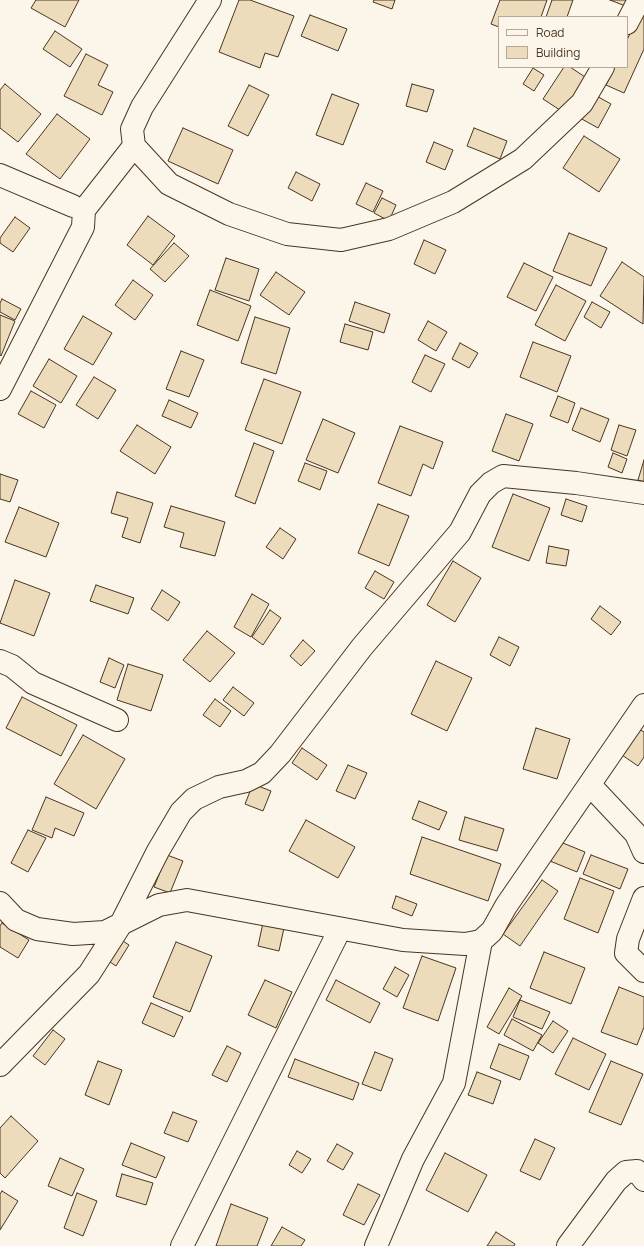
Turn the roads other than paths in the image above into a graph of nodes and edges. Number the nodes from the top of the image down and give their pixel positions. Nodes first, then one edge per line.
1 (210, 0) edge
2 (639, 0) edge
3 (628, 21) edge
4 (602, 68) edge
5 (134, 146) junction
6 (0, 175) edge
7 (73, 206) dead end
8 (0, 389) edge
9 (644, 493) edge
10 (0, 661) edge
11 (644, 705) edge
12 (117, 720) dead end
13 (590, 785) junction
14 (644, 852) edge
15 (644, 898) edge
16 (0, 903) edge
17 (121, 924) junction
18 (340, 929) junction
19 (481, 941) junction
20 (644, 971) edge
21 (0, 1065) edge
22 (642, 1170) edge
23 (182, 1246) edge
24 (376, 1246) edge
25 (568, 1246) edge

1 - 5 street
2 - 3 street
4 - 5 street
5 - 8 street
6 - 7 street
9 - 17 street
10 - 12 street
11 - 13 street
13 - 14 street
13 - 19 street
15 - 20 street
16 - 17 street
17 - 18 street
17 - 21 street
18 - 19 street
18 - 23 street
19 - 24 street
22 - 25 street

